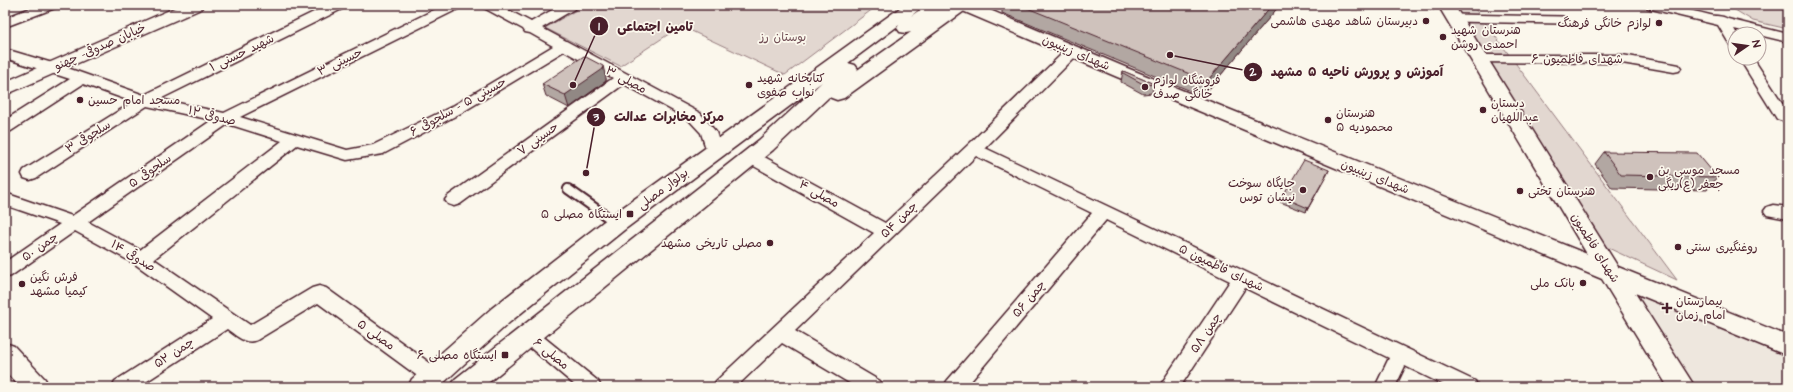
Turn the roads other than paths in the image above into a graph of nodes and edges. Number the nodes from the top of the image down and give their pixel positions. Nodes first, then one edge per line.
1 (50, 5) edge
2 (195, 5) edge
3 (339, 5) edge
4 (455, 5) edge
5 (489, 5) edge
6 (571, 5) edge
7 (895, 5) edge
8 (915, 5) edge
9 (939, 5) edge
10 (963, 5) edge
11 (1652, 5) edge
12 (1701, 5) edge
13 (1450, 11) edge
14 (1562, 20) dead end
15 (1722, 22) junction
16 (5, 23) edge
17 (530, 29) junction
18 (1727, 30) edge
19 (1788, 38) edge
20 (564, 46) junction
21 (1073, 51) junction
22 (5, 52) edge
23 (1479, 59) junction
24 (1751, 66) edge
25 (54, 68) junction
26 (1674, 68) dead end
27 (82, 78) junction
28 (623, 78) junction
29 (5, 89) edge
30 (145, 101) junction
31 (1783, 116) dead end
32 (226, 118) junction
33 (5, 128) edge
34 (741, 131) junction
35 (295, 139) junction
36 (974, 149) junction
37 (714, 151) junction
38 (758, 151) junction
39 (347, 155) joint
40 (30, 174) dead end
41 (568, 189) dead end
42 (5, 199) edge
43 (454, 200) dead end
44 (1104, 211) junction
45 (75, 223) junction
46 (616, 224) junction
47 (887, 232) junction
48 (141, 259) junction
49 (5, 272) edge
50 (1610, 273) junction
51 (1242, 278) junction
52 (319, 293) joint
53 (501, 315) junction
54 (227, 319) junction
55 (782, 333) junction
56 (528, 335) junction
57 (1788, 346) edge
58 (5, 353) edge
59 (1401, 354) junction
60 (428, 382) edge
61 (30, 385) edge
62 (122, 387) edge
63 (464, 387) edge
64 (592, 387) edge
65 (723, 387) edge
66 (873, 387) edge
67 (954, 387) edge
68 (1169, 387) edge
69 (1386, 387) edge
70 (1468, 387) edge
71 (1682, 387) edge

1 - 16 street
2 - 25 street, خیابان صدوقی- چهنو
3 - 30 street, شهید حسنی ۱
4 - 32 street, حسینی ۳
5 - 17 street, مصلی ۳
6 - 17 street
7 - 34 main road
8 - 34 main road, بولوار مصلی
9 - 38 main road
10 - 21 street, شهدای زینبیون
10 - 38 main road
11 - 15 street
12 - 15 street
13 - 14 lane
13 - 23 street, شهدای فاطمیون
15 - 18 street
15 - 19 street
17 - 20 street, مصلی ۳
20 - 28 street, مصلی ۳
20 - 39 street, حسینی ۵ - سلجوقی ۶
21 - 36 street, چمن ۵۴
21 - 50 street, شهدای زینبیون
22 - 25 street, صدوقی ۱۲
23 - 26 street, شهدای فاطمیون ۶
23 - 50 street, شهدای فاطمیون
24 - 31 street
25 - 27 street, صدوقی ۱۲
25 - 29 street, خیابان صدوقی- چهنو
27 - 30 street, صدوقی ۱۲
27 - 33 street
28 - 37 street, مصلی ۳
28 - 43 street, حسینی ۷
30 - 32 street, صدوقی ۱۲
30 - 40 street, سلجوقی ۳
32 - 35 street, صدوقی ۱۲
32 - 45 street, سلجوقی ۵
34 - 37 main road, بولوار مصلی
35 - 39 street, صدوقی ۱۲
35 - 48 street
36 - 44 street, شهدای فاطمیون ۵
36 - 47 street, چمن ۵۴
37 - 46 main road, بولوار مصلی
38 - 47 street, مصلی ۴
38 - 56 main road
41 - 46 lane
42 - 45 street, صدوقی ۱۴
44 - 51 street, شهدای فاطمیون ۵
44 - 67 street, چمن ۵۶
45 - 48 street, صدوقی ۱۴
45 - 49 street, چمن ۵۰
46 - 53 main road, بولوار مصلی
47 - 55 street, چمن ۵۴
48 - 54 street, صدوقی ۱۴
50 - 57 street, شهدای زینبیون
50 - 71 street, شهدای فاطمیون
51 - 59 street, شهدای فاطمیون ۵
51 - 68 street, چمن ۵۸
52 - 54 street, صدوقی ۱۴
52 - 60 street, مصلی ۵
53 - 56 main road
53 - 60 main road, بولوار مصلی
54 - 62 street, چمن ۵۲
55 - 65 street, چمن ۵۴
55 - 66 street
56 - 63 main road
56 - 64 street, مصلی ۶
58 - 61 main road
59 - 69 street
59 - 70 street, شهدای فاطمیون ۵

